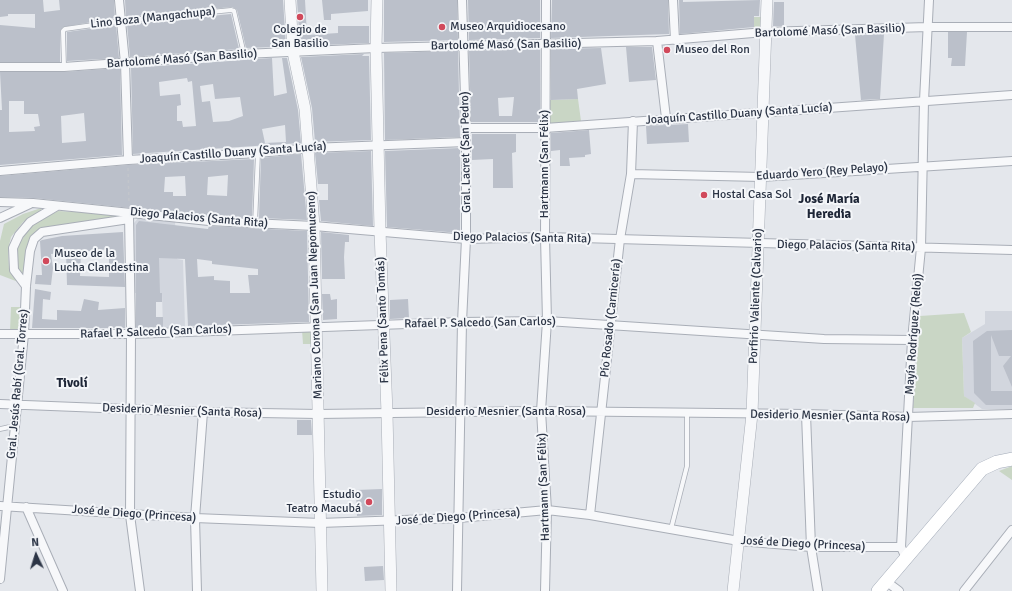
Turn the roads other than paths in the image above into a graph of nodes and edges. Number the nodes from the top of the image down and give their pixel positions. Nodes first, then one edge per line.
1 (119, 0) edge
2 (290, 0) edge
3 (377, 0) edge
4 (462, 0) edge
5 (546, 0) edge
6 (673, 0) edge
7 (767, 0) edge
8 (929, 0) edge
9 (121, 21) junction
10 (927, 27) junction
11 (1012, 27) edge
12 (765, 32) junction
13 (675, 40) junction
14 (657, 41) junction
15 (546, 45) junction
16 (464, 46) junction
17 (376, 48) junction
18 (293, 52) junction
19 (244, 54) junction
20 (125, 63) junction
21 (64, 66) junction
22 (0, 67) edge
23 (1012, 95) edge
24 (924, 101) junction
25 (763, 114) junction
26 (666, 118) junction
27 (632, 121) junction
28 (466, 128) junction
29 (545, 128) junction
30 (466, 142) junction
31 (378, 145) junction
32 (310, 148) junction
33 (258, 153) junction
34 (128, 160) junction
35 (1012, 161) edge
36 (923, 166) junction
37 (0, 171) edge
38 (631, 174) junction
39 (761, 177) junction
40 (0, 202) edge
41 (33, 203) junction
42 (57, 206) junction
43 (129, 216) junction
44 (0, 218) edge
45 (254, 224) junction
46 (314, 226) junction
47 (380, 231) junction
48 (545, 237) junction
49 (466, 239) junction
50 (620, 239) junction
51 (758, 244) junction
52 (921, 248) junction
53 (1012, 250) edge
54 (26, 286) junction
55 (547, 321) junction
56 (462, 322) junction
57 (384, 325) junction
58 (612, 325) junction
59 (317, 327) junction
60 (0, 334) edge
61 (24, 334) junction
62 (131, 334) junction
63 (754, 334) junction
64 (912, 340) junction
65 (0, 404) edge
66 (17, 404) junction
67 (130, 409) junction
68 (541, 411) junction
69 (203, 412) junction
70 (461, 412) junction
71 (600, 412) junction
72 (387, 413) junction
73 (318, 414) junction
74 (687, 414) junction
75 (752, 414) junction
76 (806, 414) junction
77 (1012, 414) edge
78 (908, 417) junction
79 (14, 426) junction
80 (0, 429) edge
81 (1012, 459) edge
82 (4, 506) edge
83 (26, 507) junction
84 (547, 510) junction
85 (130, 515) junction
86 (590, 515) junction
87 (194, 518) junction
88 (459, 518) junction
89 (389, 521) junction
90 (320, 523) junction
91 (671, 529) junction
92 (1012, 530) edge
93 (739, 541) junction
94 (811, 547) junction
95 (904, 553) junction
96 (0, 578) edge
97 (883, 587) edge
98 (63, 591) edge
99 (140, 591) edge
100 (197, 591) edge
101 (322, 591) edge
102 (391, 591) edge
103 (457, 591) edge
104 (545, 591) edge
105 (733, 591) edge
106 (818, 591) edge
107 (899, 591) edge
108 (964, 591) edge

1 - 9 street
2 - 18 street, Mariano Corona (San Juan Nepomuceno)
3 - 17 street, Félix Pena (Santo Tomás)
4 - 16 street, Gral. Lacret (San Pedro)
5 - 15 street, Hartmann (San Félix)
6 - 13 street
7 - 12 street, Porfirio Valiente (Calvario)
8 - 10 street, Mayía Rodríguez (Reloj)
9 - 19 lane, Lino Boza (Mangachupa)
9 - 20 street
9 - 21 lane, Lino Boza (Mangachupa)
10 - 11 street, Bartolomé Masó (San Basilio)
10 - 12 street, Bartolomé Masó (San Basilio)
10 - 24 street, Mayía Rodríguez (Reloj)
12 - 13 street, Bartolomé Masó (San Basilio)
12 - 25 street, Porfirio Valiente (Calvario)
13 - 14 street, Bartolomé Masó (San Basilio)
14 - 15 street, Bartolomé Masó (San Basilio)
14 - 26 street
15 - 16 street, Bartolomé Masó (San Basilio)
15 - 29 street, Hartmann (San Félix)
16 - 17 street, Bartolomé Masó (San Basilio)
16 - 28 street, Gral. Lacret (San Pedro)
17 - 18 street, Bartolomé Masó (San Basilio)
17 - 31 street, Félix Pena (Santo Tomás)
18 - 19 street, Bartolomé Masó (San Basilio)
18 - 32 street, Mariano Corona (San Juan Nepomuceno)
19 - 20 street, Bartolomé Masó (San Basilio)
20 - 21 street, Bartolomé Masó (San Basilio)
20 - 34 street
21 - 22 street, Bartolomé Masó (San Basilio)
23 - 24 street, Joaquín Castillo Duany (Santa Lucía)
24 - 25 street, Joaquín Castillo Duany (Santa Lucía)
24 - 36 street, Mayía Rodríguez (Reloj)
25 - 26 street, Joaquín Castillo Duany (Santa Lucía)
25 - 39 street, Porfirio Valiente (Calvario)
26 - 27 street, Joaquín Castillo Duany (Santa Lucía)
27 - 29 street, Joaquín Castillo Duany (Santa Lucía)
27 - 38 street, Pío Rosado (Carnicería)
28 - 29 street, Joaquín Castillo Duany (Santa Lucía)
28 - 30 street, Gral. Lacret (San Pedro)
29 - 48 street, Hartmann (San Félix)
30 - 31 street, Joaquín Castillo Duany (Santa Lucía)
30 - 49 street, Gral. Lacret (San Pedro)
31 - 32 street, Joaquín Castillo Duany (Santa Lucía)
31 - 47 street, Félix Pena (Santo Tomás)
32 - 33 street, Joaquín Castillo Duany (Santa Lucía)
32 - 46 street, Mariano Corona (San Juan Nepomuceno)
33 - 34 street, Joaquín Castillo Duany (Santa Lucía)
33 - 45 lane
34 - 37 street, Joaquín Castillo Duany (Santa Lucía)
35 - 36 street, Eduardo Yero (Rey Pelayo)
36 - 39 street, Eduardo Yero (Rey Pelayo)
36 - 52 street, Mayía Rodríguez (Reloj)
38 - 39 street, Eduardo Yero (Rey Pelayo)
38 - 50 street, Pío Rosado (Carnicería)
39 - 51 street, Porfirio Valiente (Calvario)
40 - 41 street, Diego Palacios (Santa Rita)
41 - 42 street, Diego Palacios (Santa Rita)
41 - 44 street
42 - 43 street, Diego Palacios (Santa Rita)
42 - 54 street
43 - 45 street, Diego Palacios (Santa Rita)
43 - 54 street, Gral. Jesús Rabí (Gral. Torres)
43 - 62 street
45 - 46 street, Diego Palacios (Santa Rita)
46 - 47 street, Diego Palacios (Santa Rita)
46 - 59 street, Mariano Corona (San Juan Nepomuceno)
47 - 49 street, Diego Palacios (Santa Rita)
47 - 57 street, Félix Pena (Santo Tomás)
48 - 49 street, Diego Palacios (Santa Rita)
48 - 50 street, Diego Palacios (Santa Rita)
48 - 55 street, Hartmann (San Félix)
49 - 56 street, Gral. Lacret (San Pedro)
50 - 51 street, Diego Palacios (Santa Rita)
50 - 58 street, Pío Rosado (Carnicería)
51 - 52 street, Diego Palacios (Santa Rita)
51 - 63 street, Porfirio Valiente (Calvario)
52 - 53 street, Diego Palacios (Santa Rita)
52 - 64 street, Mayía Rodríguez (Reloj)
54 - 61 street, Gral. Jesús Rabí (Gral. Torres)
55 - 56 street, Rafael P. Salcedo (San Carlos)
55 - 58 street, Rafael P. Salcedo (San Carlos)
55 - 68 street, Hartmann (San Félix)
56 - 57 street, Rafael P. Salcedo (San Carlos)
56 - 70 street, Gral. Lacret (San Pedro)
57 - 59 street, Rafael P. Salcedo (San Carlos)
57 - 72 street, Félix Pena (Santo Tomás)
58 - 63 street, Rafael P. Salcedo (San Carlos)
58 - 71 street, Pío Rosado (Carnicería)
59 - 62 street, Rafael P. Salcedo (San Carlos)
59 - 73 street, Mariano Corona (San Juan Nepomuceno)
60 - 61 street, Rafael P. Salcedo (San Carlos)
61 - 62 street, Rafael P. Salcedo (San Carlos)
61 - 66 street, Gral. Jesús Rabí (Gral. Torres)
62 - 67 street
63 - 64 street, Rafael P. Salcedo (San Carlos)
63 - 75 street, Porfirio Valiente (Calvario)
64 - 78 street, Mayía Rodríguez (Reloj)
65 - 66 street, Desiderio Mesnier (Santa Rosa)
66 - 67 street, Desiderio Mesnier (Santa Rosa)
66 - 79 street, Gral. Jesús Rabí (Gral. Torres)
67 - 69 street, Desiderio Mesnier (Santa Rosa)
67 - 85 street
68 - 70 street, Desiderio Mesnier (Santa Rosa)
68 - 71 street, Desiderio Mesnier (Santa Rosa)
68 - 84 street, Hartmann (San Félix)
69 - 73 street, Desiderio Mesnier (Santa Rosa)
69 - 87 street
70 - 72 street, Desiderio Mesnier (Santa Rosa)
70 - 88 street, Gral. Lacret (San Pedro)
71 - 74 street, Desiderio Mesnier (Santa Rosa)
71 - 86 street, Pío Rosado (Carnicería)
72 - 73 street, Desiderio Mesnier (Santa Rosa)
72 - 89 street, Félix Pena (Santo Tomás)
73 - 90 street, Mariano Corona (San Juan Nepomuceno)
74 - 75 street, Desiderio Mesnier (Santa Rosa)
74 - 91 lane
75 - 76 street, Desiderio Mesnier (Santa Rosa)
75 - 93 street, Porfirio Valiente (Calvario)
76 - 78 street, Desiderio Mesnier (Santa Rosa)
76 - 94 street
77 - 78 street, Desiderio Mesnier (Santa Rosa)
78 - 95 street, Mayía Rodríguez (Reloj)
79 - 80 lane
79 - 82 street, Gral. Jesús Rabí (Gral. Torres)
81 - 95 main road
82 - 83 street, José de Diego (Princesa)
82 - 96 street, Gral. Jesús Rabí (Gral. Torres)
83 - 85 street, José de Diego (Princesa)
83 - 98 street
84 - 86 street, José de Diego (Princesa)
84 - 88 street, José de Diego (Princesa)
84 - 104 street, Hartmann (San Félix)
85 - 87 street, José de Diego (Princesa)
85 - 99 street
86 - 91 street, José de Diego (Princesa)
87 - 90 street, José de Diego (Princesa)
87 - 100 street
88 - 89 street, José de Diego (Princesa)
88 - 103 street, Gral. Lacret (San Pedro)
89 - 90 street, José de Diego (Princesa)
89 - 102 street, Félix Pena (Santo Tomás)
90 - 101 street, Mariano Corona (San Juan Nepomuceno)
91 - 93 street, José de Diego (Princesa)
92 - 108 street
93 - 94 street, José de Diego (Princesa)
93 - 105 street, Porfirio Valiente (Calvario)
94 - 95 street, José de Diego (Princesa)
94 - 106 street
95 - 97 main road
97 - 107 street

